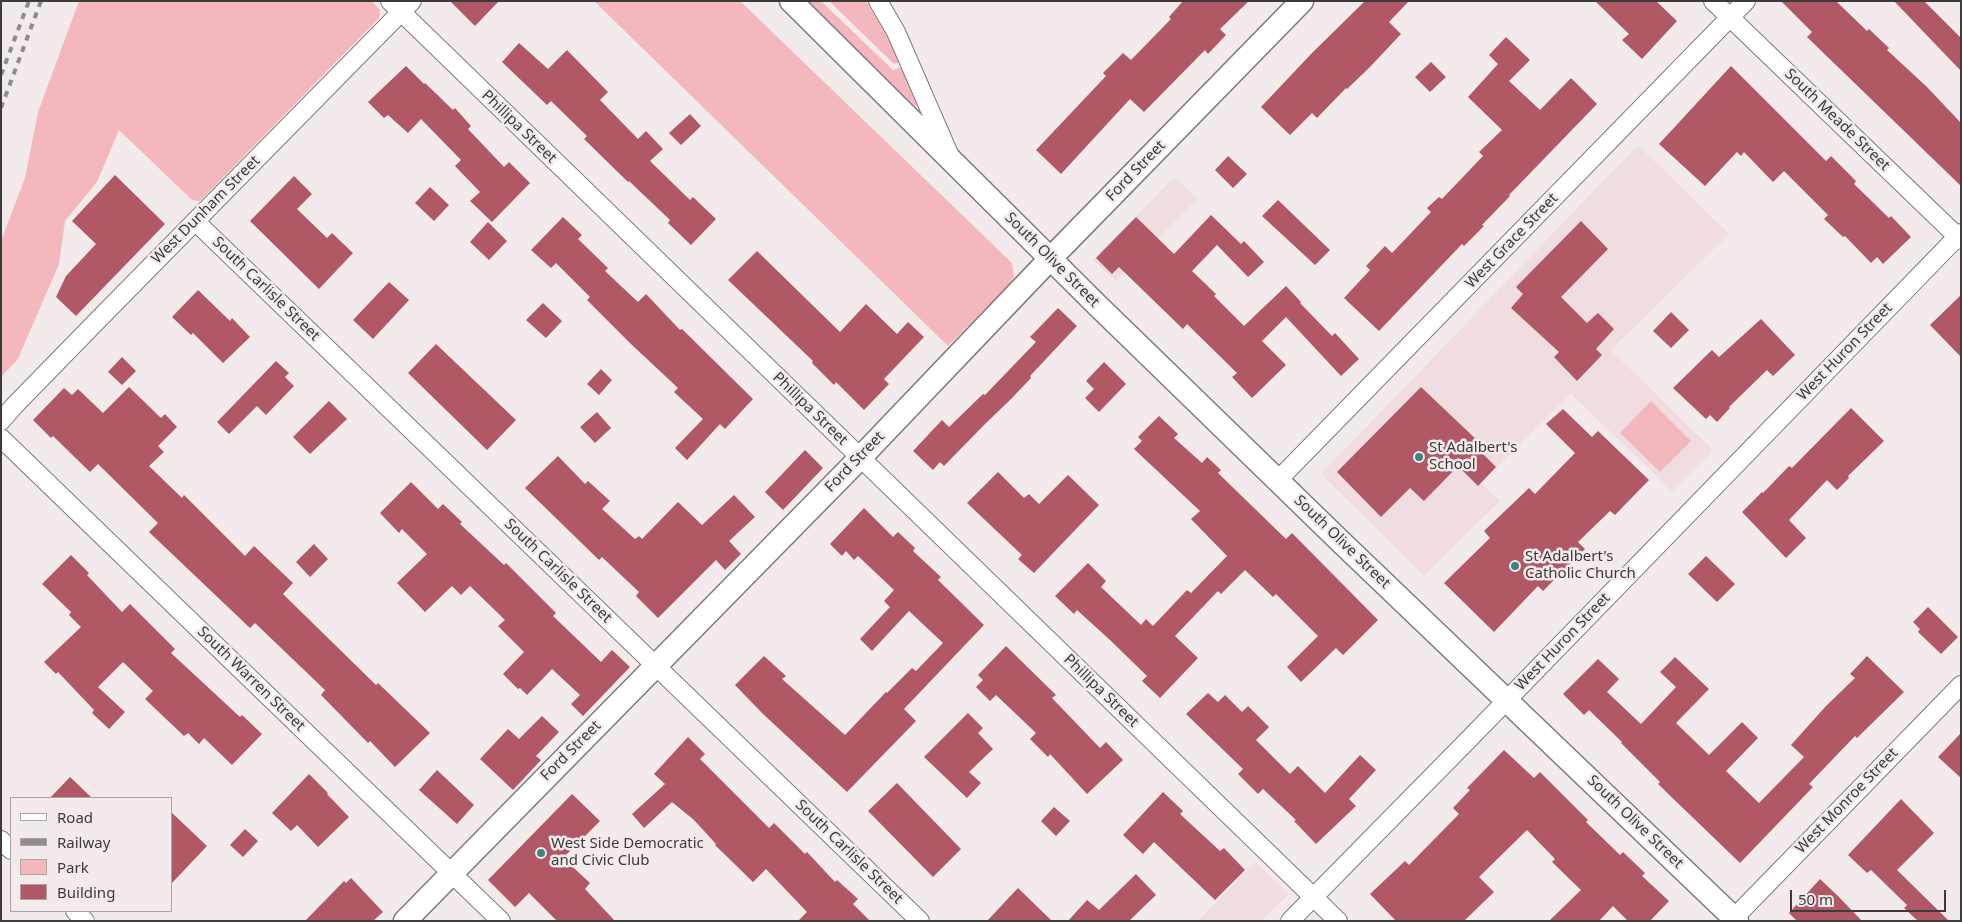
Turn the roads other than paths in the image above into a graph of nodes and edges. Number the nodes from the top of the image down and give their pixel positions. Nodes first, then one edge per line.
1 (791, 1) edge
2 (1302, 1) edge
3 (1713, 1) edge
4 (1746, 1) edge
5 (401, 5) edge
6 (884, 6) edge
7 (1730, 18) junction
8 (951, 160) junction
9 (195, 221) junction
10 (1960, 236) edge
11 (1050, 259) junction
12 (1, 421) edge
13 (1, 438) edge
14 (860, 458) junction
15 (1278, 480) junction
16 (656, 666) junction
17 (1961, 685) edge
18 (1507, 700) junction
19 (1, 840) edge
20 (10, 849) edge
21 (452, 873) junction
22 (1314, 897) junction
23 (75, 912) edge
24 (1736, 919) edge
25 (85, 921) edge
26 (405, 921) edge
27 (502, 921) edge
28 (920, 921) edge
29 (1290, 921) edge
30 (1338, 921) edge

1 - 8 street, South Olive Street
2 - 11 street, Ford Street
3 - 7 street, South Meade Street
4 - 7 street, West Grace Street
5 - 9 street, West Dunham Street
5 - 14 street, Phillipa Street
6 - 8 street, South Olive Street
7 - 10 street, South Meade Street
7 - 15 street, West Grace Street
8 - 11 street, South Olive Street
9 - 12 street, West Dunham Street
9 - 16 street, South Carlisle Street
10 - 18 street, West Huron Street
11 - 14 street, Ford Street
11 - 15 street, South Olive Street
13 - 21 street, South Warren Street
14 - 16 street, Ford Street
14 - 22 street, Phillipa Street
15 - 18 street, South Olive Street
16 - 21 street, Ford Street
16 - 28 street, South Carlisle Street
17 - 24 street, West Monroe Street
18 - 22 street, West Huron Street
18 - 24 street, South Olive Street
19 - 20 street
21 - 26 street, Ford Street
21 - 27 street, South Warren Street
22 - 29 street, West Huron Street
22 - 30 street, Phillipa Street
23 - 25 street

